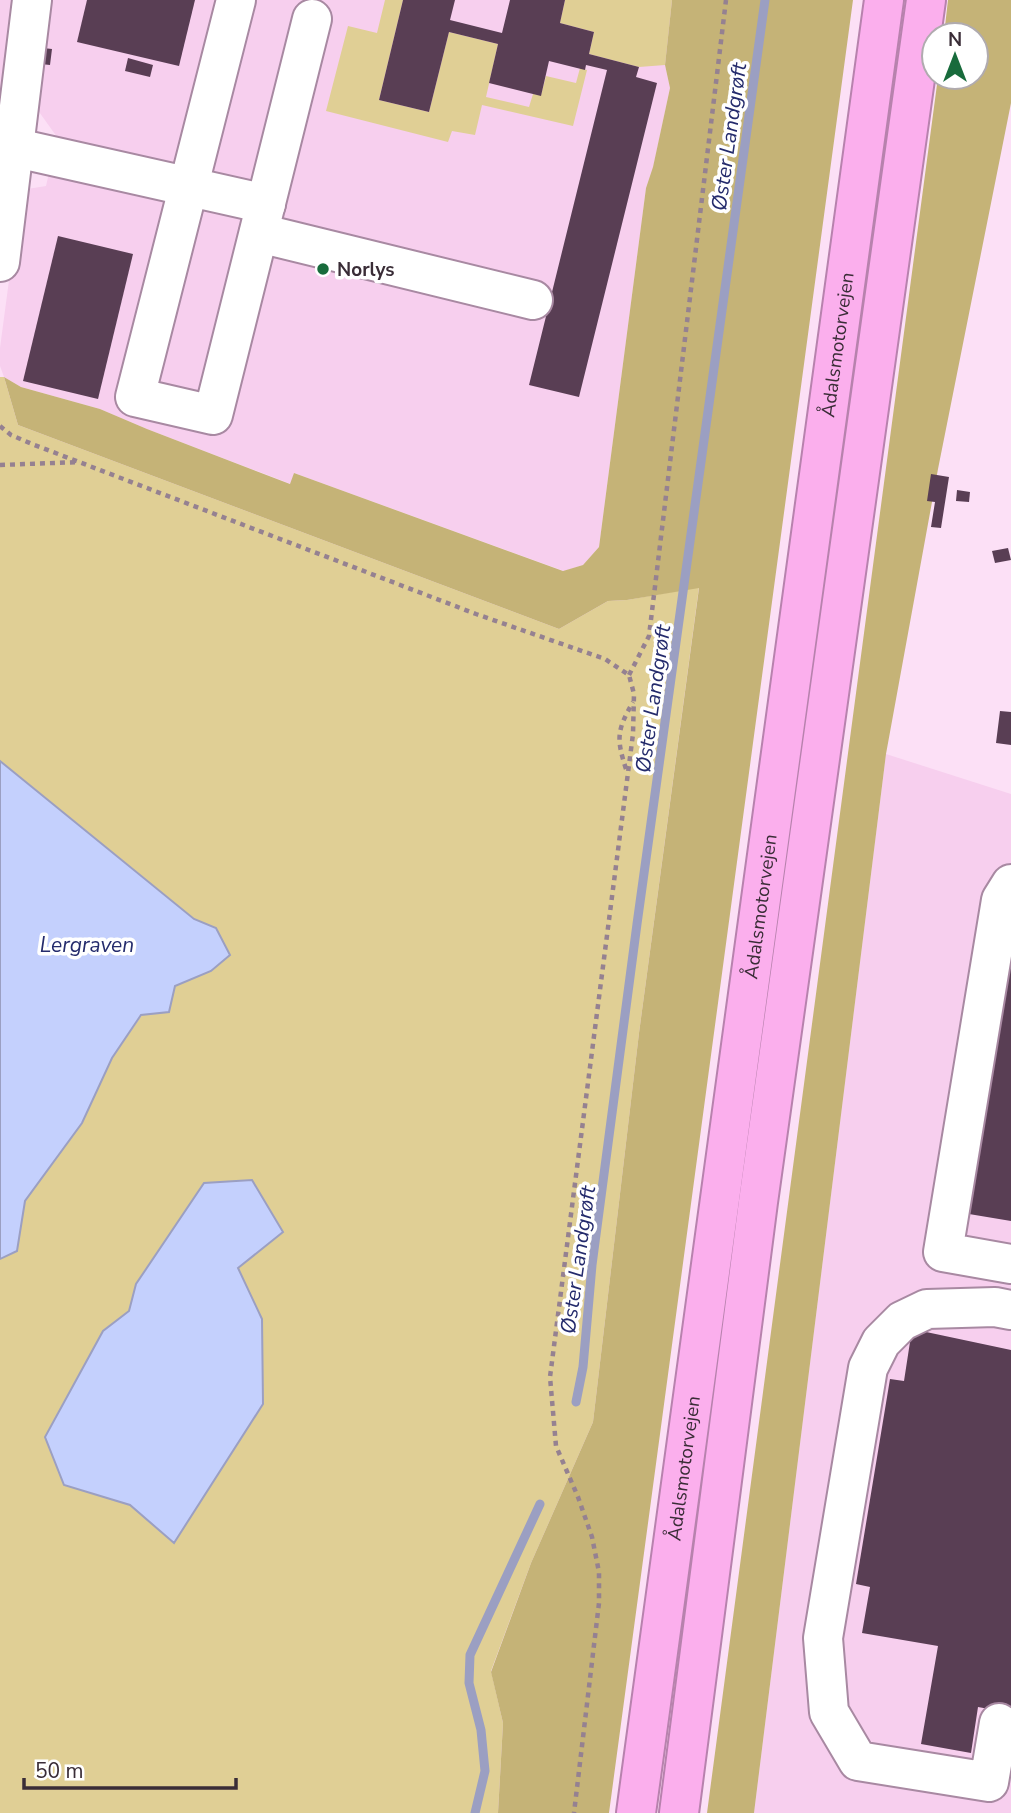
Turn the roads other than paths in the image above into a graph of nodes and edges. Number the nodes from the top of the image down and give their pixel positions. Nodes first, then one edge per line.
1 (32, 0) edge
2 (236, 0) edge
3 (884, 0) edge
4 (926, 0) edge
5 (312, 19) dead end
6 (12, 147) junction
7 (188, 187) junction
8 (262, 218) junction
9 (0, 262) edge
10 (533, 300) dead end
11 (1011, 884) edge
12 (1011, 1264) edge
13 (1011, 1310) edge
14 (999, 1723) dead end
15 (636, 1813) edge
16 (679, 1813) edge

1 - 6 lane
2 - 7 lane
3 - 15 highway, Ådalsmotorvejen
4 - 16 highway, Ådalsmotorvejen
5 - 8 lane
6 - 7 lane
6 - 9 lane
7 - 8 lane
7 - 8 lane
8 - 10 lane
11 - 12 lane
13 - 14 lane

